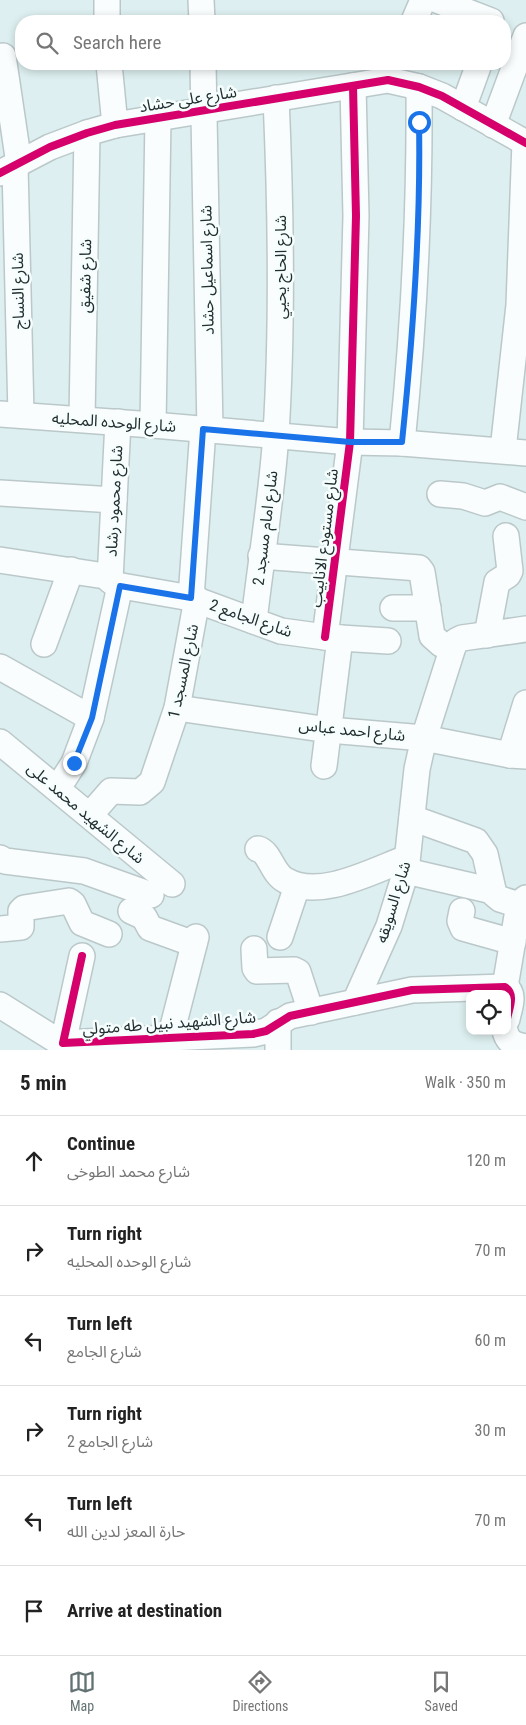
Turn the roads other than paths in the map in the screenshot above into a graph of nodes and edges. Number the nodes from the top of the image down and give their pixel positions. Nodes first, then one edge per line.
1 (107, 0) edge
2 (201, 0) edge
3 (423, 0) edge
4 (437, 0) edge
5 (107, 15) edge
6 (202, 15) edge
7 (417, 15) edge
8 (476, 15) edge
9 (526, 36) edge
10 (8, 55) edge
11 (110, 70) edge
12 (203, 70) edge
13 (477, 70) edge
14 (392, 72) edge
15 (354, 86) junction
16 (419, 87) junction
17 (276, 98) junction
18 (464, 108) junction
19 (204, 111) junction
20 (158, 118) junction
21 (115, 125) junction
22 (493, 125) junction
23 (87, 133) junction
24 (525, 143) edge
25 (12, 168) edge
26 (522, 306) edge
27 (10, 415) edge
28 (82, 419) junction
29 (118, 422) junction
30 (153, 425) junction
31 (206, 429) junction
32 (276, 435) junction
33 (350, 442) junction
34 (402, 442) junction
35 (514, 452) edge
36 (0, 493) edge
37 (440, 494) dead end
38 (114, 500) junction
39 (526, 507) edge
40 (506, 536) dead end
41 (261, 556) junction
42 (0, 560) edge
43 (334, 561) junction
44 (71, 570) junction
45 (115, 583) junction
46 (194, 598) junction
47 (393, 608) dead end
48 (428, 608) junction
49 (254, 622) junction
50 (526, 629) edge
51 (487, 635) junction
52 (332, 638) junction
53 (388, 641) dead end
54 (44, 644) dead end
55 (453, 646) junction
56 (0, 667) edge
57 (526, 703) edge
58 (177, 708) junction
59 (92, 718) junction
60 (329, 730) junction
61 (424, 738) junction
62 (0, 742) edge
63 (518, 756) edge
64 (324, 766) dead end
65 (58, 788) junction
66 (90, 815) junction
67 (412, 818) junction
68 (258, 849) dead end
69 (0, 858) edge
70 (407, 864) junction
71 (298, 886) junction
72 (492, 891) junction
73 (524, 903) edge
74 (131, 911) dead end
75 (462, 911) dead end
76 (0, 928) edge
77 (109, 934) dead end
78 (280, 936) dead end
79 (512, 942) junction
80 (254, 948) dead end
81 (82, 956) dead end
82 (505, 987) junction
83 (508, 990) edge
84 (355, 1002) junction
85 (0, 1006) edge
86 (311, 1012) junction
87 (278, 1022) junction
88 (506, 1035) edge
89 (170, 1038) junction
90 (67, 1047) edge
91 (526, 1047) edge
92 (278, 1050) edge

1 - 5 street
2 - 6 street
3 - 7 street
4 - 8 street
9 - 22 street
10 - 25 street, شارع النساج
11 - 21 street
12 - 19 street, شارع اسماعيل حشاد
13 - 18 street
14 - 15 street, شارع على حشاد
14 - 16 street
15 - 17 street, شارع على حشاد
15 - 33 street, شارع مستودع الانابيب
16 - 18 street
16 - 34 street
17 - 19 street, شارع على حشاد
17 - 32 street, شارع الحاج يحيي
18 - 22 street
19 - 20 street, شارع على حشاد
19 - 31 street, شارع اسماعيل حشاد
20 - 21 street, شارع على حشاد
20 - 30 street
21 - 23 street, شارع على حشاد
22 - 24 street
23 - 25 street, شارع على حشاد
23 - 28 street, شارع شفيق
24 - 26 street
25 - 27 street, شارع النساج
26 - 35 street
27 - 28 street, شارع الوحده المحليه
28 - 29 street, شارع الوحده المحليه
29 - 30 street, شارع الوحده المحليه
29 - 38 street, شارع محمود رشاد
30 - 31 street, شارع الوحده المحليه
31 - 32 street, شارع الوحده المحليه
31 - 46 street, شارع اسماعيل حشاد
32 - 33 street, شارع الوحده المحليه
32 - 41 street, شارع امام مسجد 2
33 - 34 street, شارع الوحده المحليه
33 - 43 street, شارع مستودع الانابيب
34 - 35 street, شارع الوحده المحليه
36 - 38 street
37 - 39 street
38 - 45 street, شارع محمود رشاد
40 - 51 street
41 - 43 street
41 - 49 street, شارع امام مسجد 2
42 - 44 street, شارع الجامع 2
43 - 48 street
43 - 52 street, شارع مستودع الانابيب
44 - 45 street, شارع الجامع 2
44 - 54 street
45 - 46 street, شارع الجامع 2
45 - 59 street, شارع محمود رشاد
46 - 49 street, شارع الجامع 2
46 - 58 street, شارع المسجد 1
47 - 48 street
48 - 55 street
49 - 52 street, شارع الجامع 2
50 - 51 street
51 - 55 street
52 - 53 street, شارع الجامع 2
52 - 60 street
55 - 61 street, شارع السويقه
56 - 59 street
57 - 63 street
58 - 60 street, شارع احمد عباس
58 - 66 street, شارع المسجد 1
59 - 65 street, شارع محمود رشاد
60 - 61 street, شارع احمد عباس
60 - 64 street
61 - 63 street, شارع احمد عباس
61 - 67 street, شارع السويقه
62 - 65 street, شارع الشهيد محمد على
65 - 66 street, شارع الشهيد محمد على
66 - 69 street, شارع الشهيد محمد على
67 - 70 street, شارع السويقه
67 - 72 street
68 - 71 street
70 - 71 street
70 - 72 street
70 - 84 street, شارع السويقه
71 - 78 street
72 - 73 street
73 - 79 street
74 - 89 street
75 - 79 street
76 - 77 street
79 - 82 street
80 - 86 street
81 - 90 street
82 - 83 street
82 - 84 street, شارع الشهيد نبيل طه متولي
84 - 86 street, شارع الشهيد نبيل طه متولي
85 - 90 street
86 - 87 street, شارع الشهيد نبيل طه متولي
87 - 89 street, شارع الشهيد نبيل طه متولي
87 - 92 street
88 - 91 street
89 - 90 street, شارع الشهيد نبيل طه متولي

